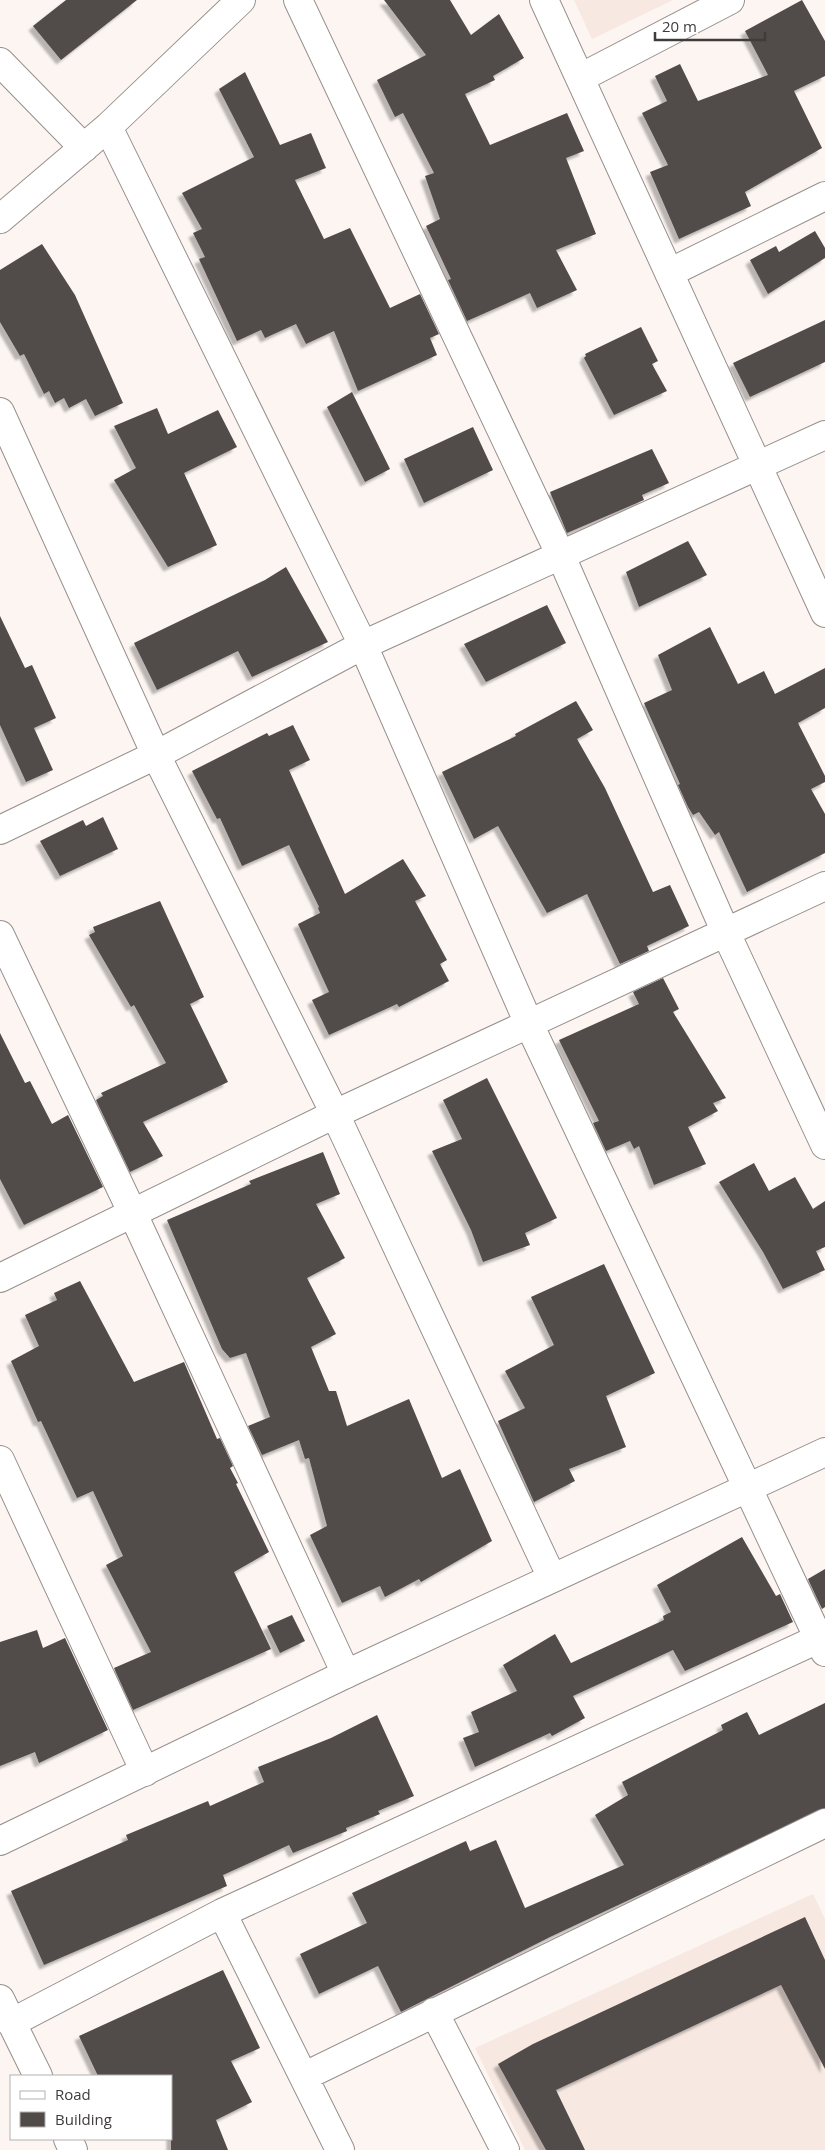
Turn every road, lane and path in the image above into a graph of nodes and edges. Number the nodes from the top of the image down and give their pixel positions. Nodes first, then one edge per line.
1 (241, 0) edge
2 (298, 0) edge
3 (544, 0) edge
4 (730, 0) edge
5 (0, 62) edge
6 (580, 78) junction
7 (108, 128) junction
8 (84, 148) junction
9 (825, 196) edge
10 (0, 220) edge
11 (670, 273) junction
12 (0, 412) edge
13 (825, 435) edge
14 (758, 468) junction
15 (561, 556) junction
16 (825, 613) edge
17 (363, 645) junction
18 (156, 755) junction
19 (0, 830) edge
20 (825, 886) edge
21 (726, 933) junction
22 (0, 935) edge
23 (528, 1024) junction
24 (335, 1114) junction
25 (825, 1145) edge
26 (133, 1214) junction
27 (0, 1278) edge
28 (825, 1452) edge
29 (0, 1460) edge
30 (747, 1488) junction
31 (552, 1578) junction
32 (822, 1646) edge
33 (346, 1674) junction
34 (145, 1772) junction
35 (825, 1823) edge
36 (0, 1841) edge
37 (222, 1913) junction
38 (6, 2011) edge
39 (434, 2012) junction
40 (38, 2075) edge
41 (305, 2076) junction
42 (340, 2150) edge
43 (505, 2150) edge

1 - 7 street
2 - 15 street
3 - 6 street
4 - 6 street
5 - 8 street
6 - 11 street
7 - 8 street
7 - 17 street
8 - 10 street
9 - 11 street
11 - 14 street
12 - 18 street
13 - 14 street
14 - 15 street
14 - 16 street
15 - 17 street
15 - 21 street
17 - 18 street
17 - 23 street
18 - 19 street
18 - 24 street
20 - 21 street
21 - 23 street
21 - 25 street
22 - 26 street
23 - 24 street
23 - 30 street
24 - 26 street
24 - 31 street
26 - 27 street
26 - 33 street
28 - 30 street
29 - 34 street
30 - 31 street
30 - 32 street
31 - 33 street
32 - 37 street
33 - 34 street
34 - 36 street
35 - 39 street
37 - 38 street
37 - 41 street
38 - 40 street
39 - 41 street
39 - 43 street
41 - 42 street

